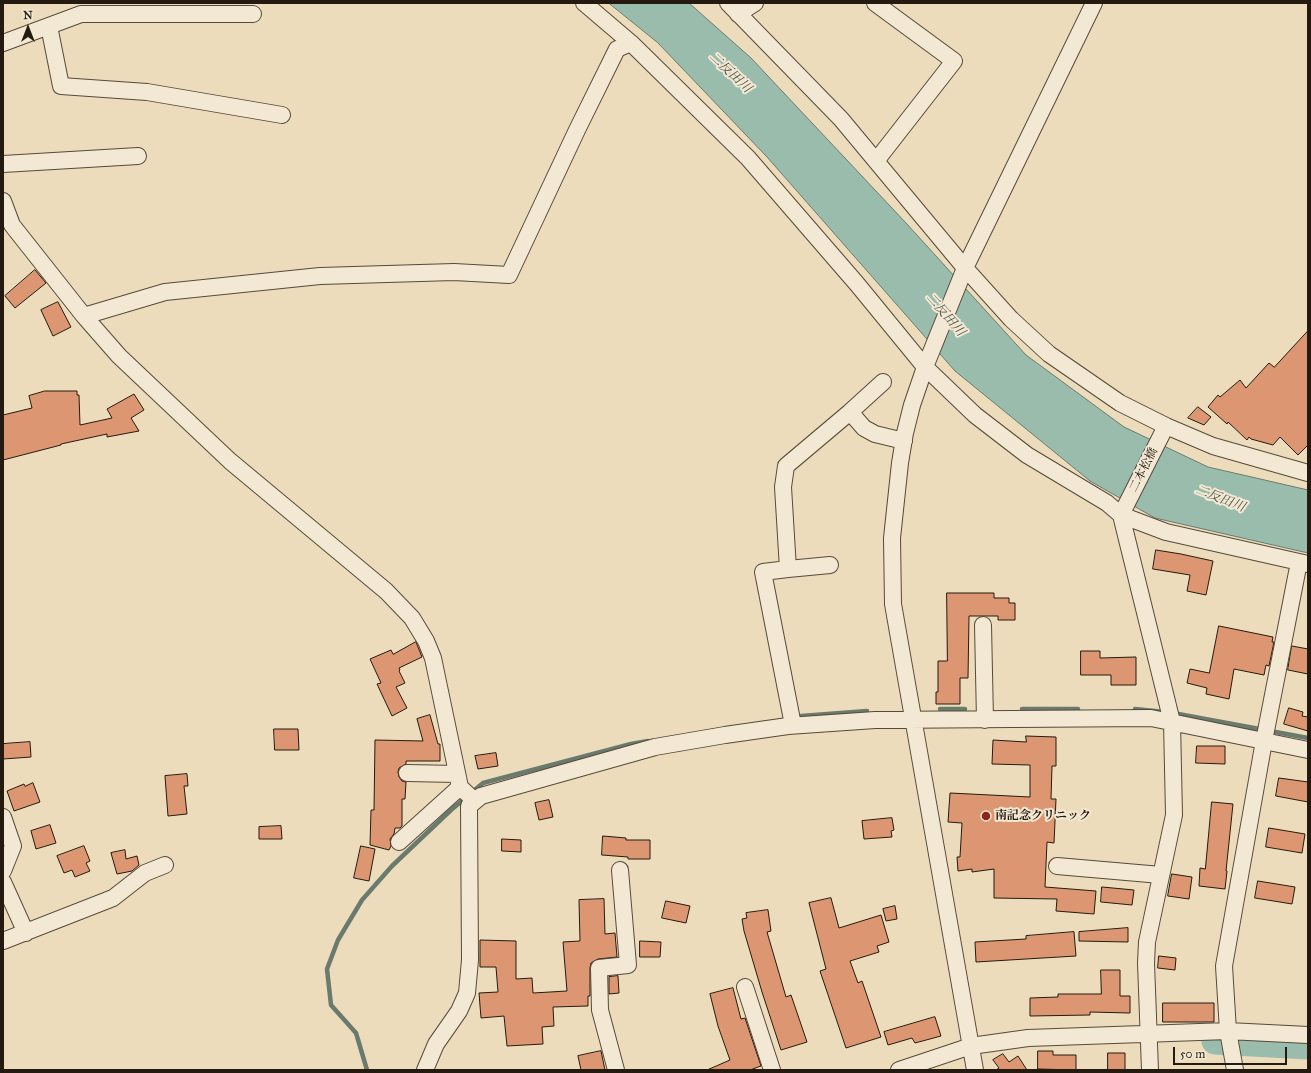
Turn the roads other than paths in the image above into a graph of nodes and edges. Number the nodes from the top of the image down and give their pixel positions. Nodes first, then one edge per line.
1 (584, 3) edge
2 (755, 3) edge
3 (875, 3) edge
4 (1094, 3) edge
5 (733, 8) edge
6 (253, 14) dead end
7 (49, 26) junction
8 (3, 43) edge
9 (631, 43) junction
10 (282, 115) dead end
11 (138, 156) dead end
12 (876, 161) junction
13 (3, 164) edge
14 (3, 201) edge
15 (7, 226) edge
16 (965, 268) junction
17 (84, 316) junction
18 (925, 367) junction
19 (883, 382) dead end
20 (850, 412) junction
21 (1166, 426) junction
22 (904, 441) junction
23 (1305, 468) edge
24 (1122, 515) junction
25 (1303, 563) edge
26 (830, 565) dead end
27 (788, 570) junction
28 (983, 625) dead end
29 (1170, 714) junction
30 (913, 720) junction
31 (985, 720) junction
32 (793, 725) junction
33 (1265, 734) junction
34 (1308, 750) edge
35 (407, 774) dead end
36 (458, 781) junction
37 (475, 801) junction
38 (3, 817) edge
39 (399, 842) dead end
40 (165, 865) dead end
41 (1057, 866) dead end
42 (620, 870) dead end
43 (3, 871) edge
44 (1161, 875) junction
45 (3, 882) edge
46 (26, 933) junction
47 (3, 941) edge
48 (745, 987) dead end
49 (1148, 1034) junction
50 (1308, 1036) edge
51 (1229, 1038) junction
52 (971, 1046) junction
53 (425, 1070) edge
54 (616, 1070) edge
55 (772, 1070) edge
56 (900, 1070) edge
57 (975, 1070) edge
58 (1150, 1070) edge
59 (1235, 1070) edge

1 - 9 street
2 - 5 street
3 - 12 street
4 - 16 street
5 - 12 street
6 - 7 street
7 - 8 street
7 - 10 street
9 - 17 street
9 - 18 street
11 - 13 street
12 - 16 street
14 - 15 street
15 - 17 street
16 - 18 street
16 - 21 street
17 - 36 street
18 - 22 street
18 - 24 street
19 - 20 street
20 - 22 street
20 - 27 street
21 - 23 street
21 - 24 street, 二本松橋
22 - 30 street
24 - 25 street
24 - 29 street
25 - 33 street
26 - 27 street
27 - 32 street
28 - 31 street
29 - 31 street
29 - 33 street
29 - 44 street
30 - 31 street
30 - 32 street
30 - 52 street
32 - 37 street
33 - 34 street
33 - 51 street
35 - 36 street
36 - 37 street
36 - 39 street
37 - 53 street
38 - 43 street
40 - 46 street
41 - 44 street
42 - 54 street
44 - 49 street
45 - 46 street
46 - 47 street
48 - 55 street
49 - 51 street
49 - 52 street
49 - 58 street
50 - 51 street
51 - 59 street
52 - 56 street
52 - 57 street

